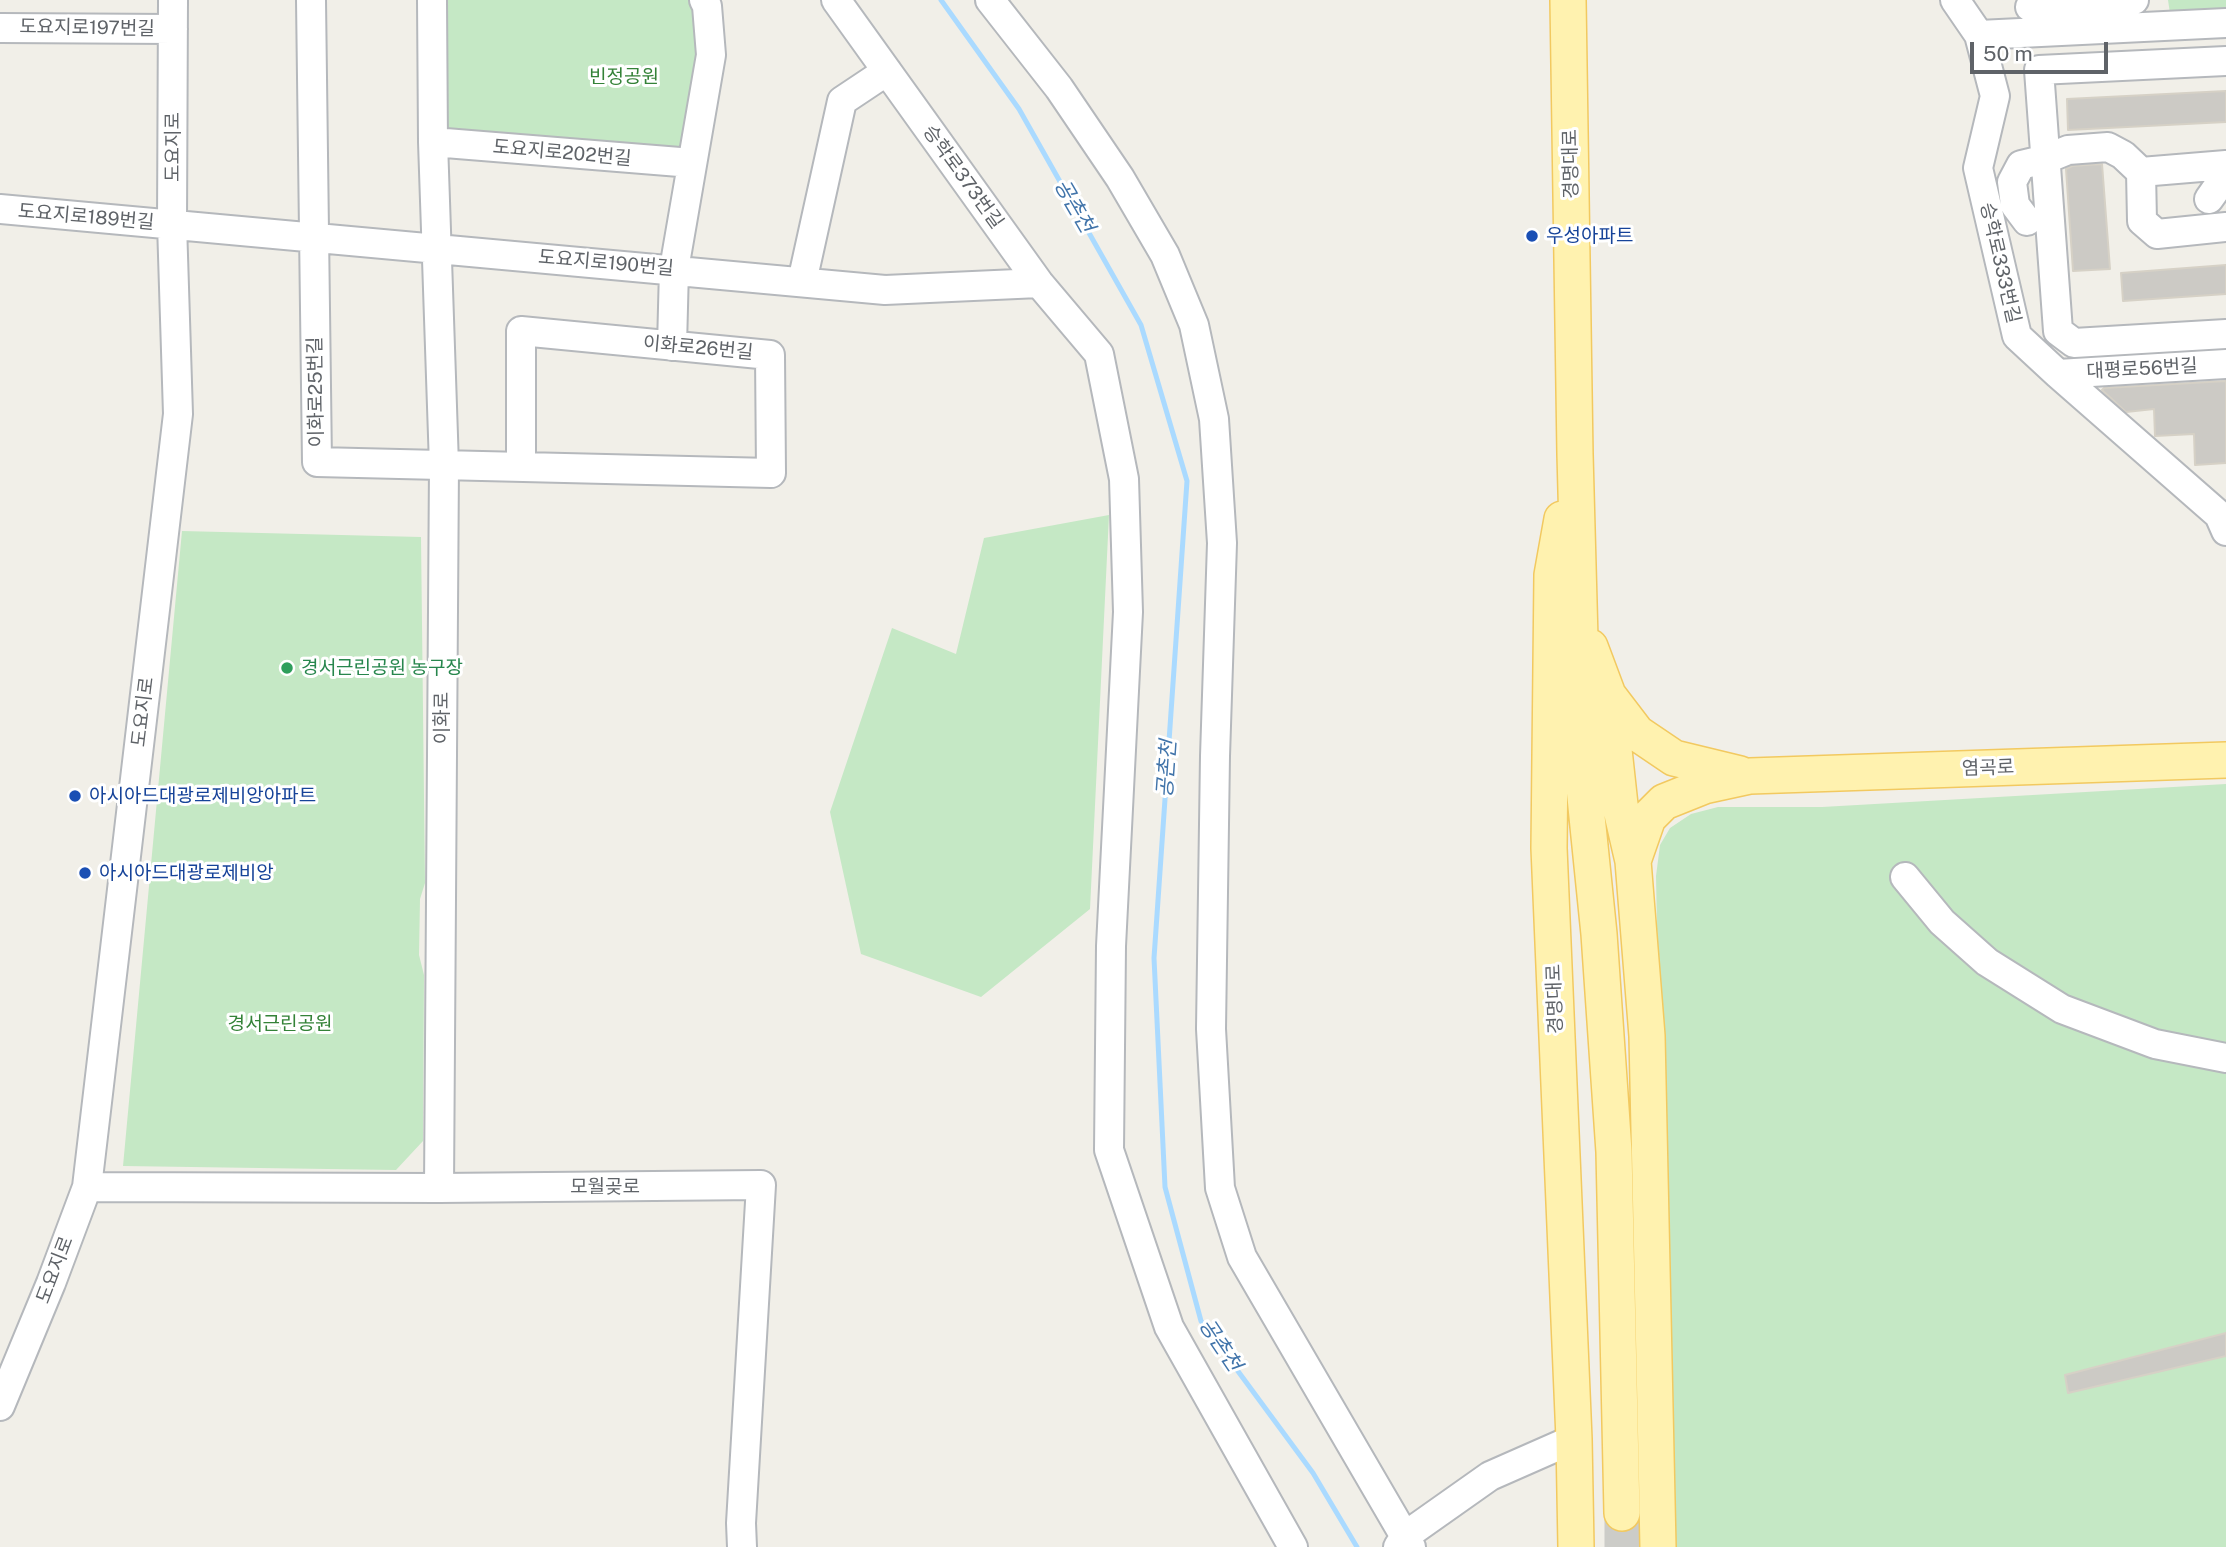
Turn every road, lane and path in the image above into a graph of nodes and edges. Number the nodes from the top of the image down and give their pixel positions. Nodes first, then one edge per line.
1 (173, 0) edge
2 (312, 0) edge
3 (432, 0) edge
4 (836, 0) edge
5 (990, 0) edge
6 (1568, 0) edge
7 (1955, 0) edge
8 (2134, 0) edge
9 (710, 2) edge
10 (2045, 19) junction
11 (2226, 23) edge
12 (0, 27) edge
13 (173, 29) junction
14 (1979, 35) junction
15 (2226, 61) edge
16 (2039, 70) junction
17 (887, 71) junction
18 (433, 142) junction
19 (2046, 159) junction
20 (692, 163) junction
21 (2226, 165) edge
22 (2141, 172) junction
23 (0, 209) edge
24 (2027, 220) dead end
25 (172, 224) junction
26 (2226, 227) edge
27 (314, 237) junction
28 (437, 248) junction
29 (674, 269) junction
30 (802, 282) junction
31 (1039, 283) junction
32 (2226, 334) edge
33 (672, 346) junction
34 (2226, 364) edge
35 (2058, 374) junction
36 (1575, 454) junction
37 (444, 465) junction
38 (521, 467) junction
39 (2213, 498) edge
40 (2226, 531) edge
41 (1579, 617) junction
42 (1608, 695) junction
43 (2226, 761) edge
44 (1750, 776) junction
45 (1633, 861) junction
46 (1905, 877) dead end
47 (2226, 1058) edge
48 (87, 1187) junction
49 (439, 1188) junction
50 (0, 1406) edge
51 (1574, 1439) junction
52 (1622, 1513) tunnel mouth
53 (1576, 1531) edge
54 (1654, 1540) edge
55 (1404, 1544) edge
56 (742, 1547) edge
57 (1293, 1547) edge
58 (1600, 1547) edge

1 - 13 street, 도요지로
2 - 27 street
3 - 18 street
4 - 17 street, 승학로373번길
5 - 55 street
6 - 36 main road, 경명대로
7 - 14 street, 승학로333번길
8 - 10 street
9 - 20 street
10 - 11 street
10 - 14 street
10 - 16 street
12 - 13 street, 도요지로197번길
13 - 25 street, 도요지로
14 - 35 street, 승학로333번길
15 - 16 street
16 - 19 street
17 - 30 street
17 - 31 street, 승학로373번길
18 - 20 street, 도요지로202번길
18 - 28 street
19 - 22 street
19 - 24 street
19 - 32 street
20 - 29 street
21 - 22 street
22 - 26 street
23 - 25 street, 도요지로189번길
25 - 27 street, 도요지로190번길
25 - 48 street, 도요지로
27 - 28 street, 도요지로190번길
27 - 37 street, 이화로25번길
28 - 29 street, 도요지로190번길
28 - 37 street, 이화로
29 - 30 street, 도요지로190번길
29 - 33 street
30 - 31 street, 도요지로190번길
31 - 57 street, 승학로373번길
33 - 38 street, 이화로26번길
33 - 38 street, 이화로26번길
34 - 35 street, 대평로56번길
35 - 39 street, 승학로333번길
36 - 41 main road, 경명대로
36 - 51 main road, 경명대로
37 - 38 street, 이화로26번길
37 - 49 street, 이화로
39 - 40 street, 승학로333번길
41 - 42 main road, 경명대로
41 - 52 main road, 경명대로
42 - 44 main road, 염곡로
42 - 45 main road, 경명대로
43 - 44 main road, 염곡로
44 - 45 main road, 염곡로
45 - 54 main road, 경명대로
46 - 47 street
48 - 49 street, 모월곶로
48 - 50 street, 도요지로
49 - 56 street, 모월곶로
51 - 53 main road, 경명대로
51 - 55 street
53 - 58 main road

